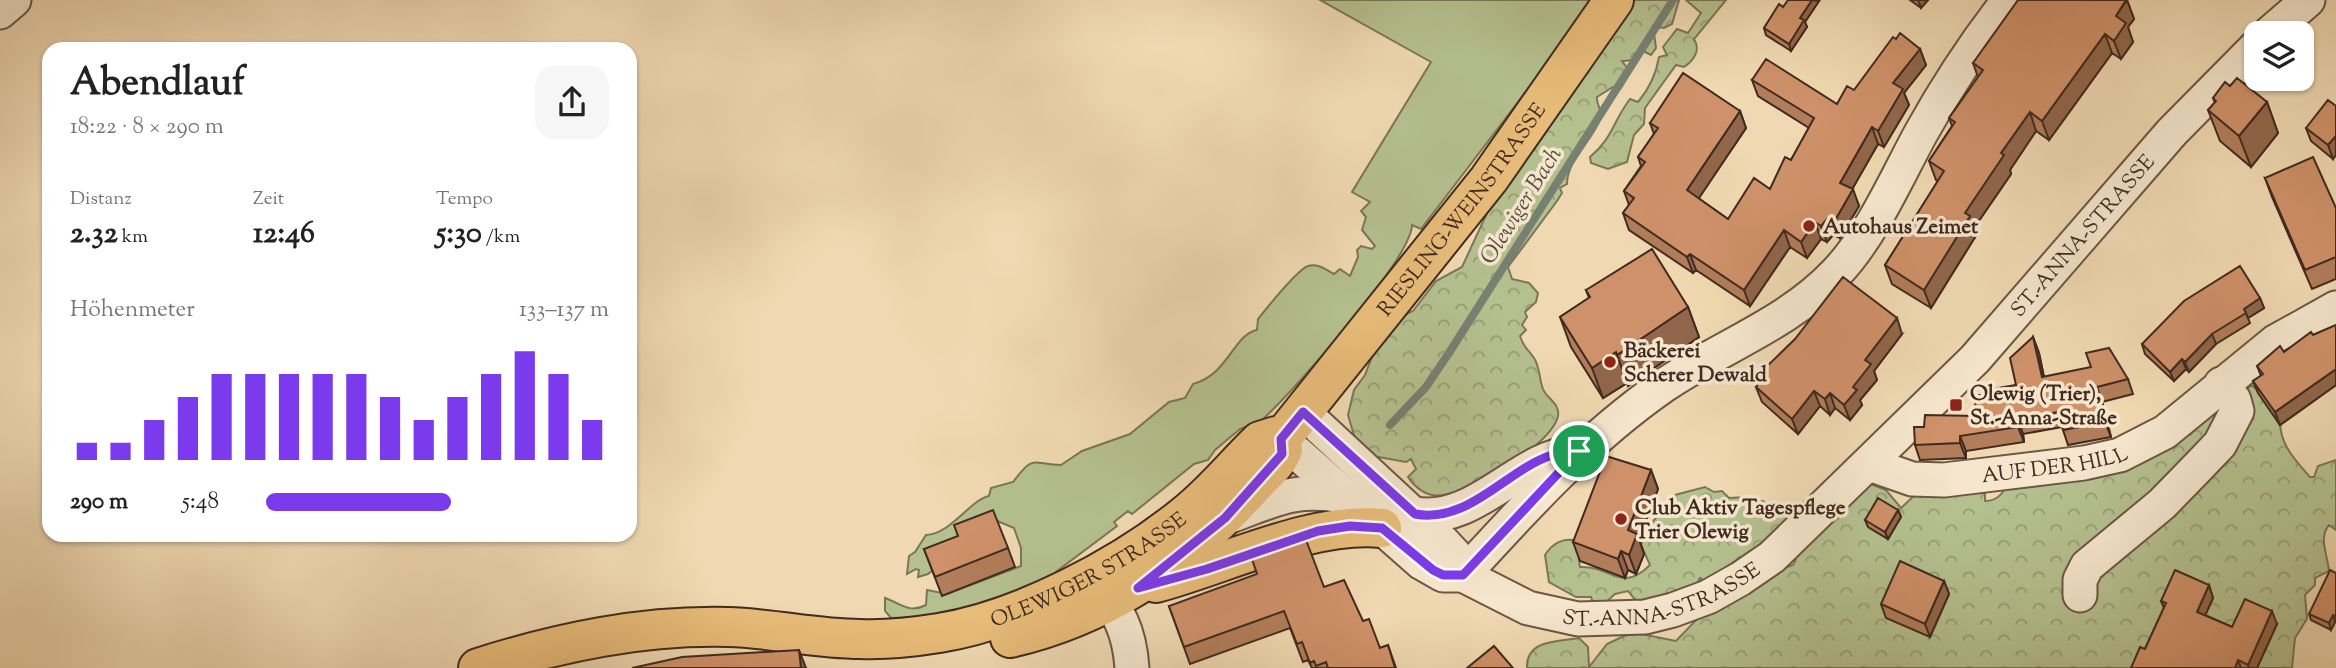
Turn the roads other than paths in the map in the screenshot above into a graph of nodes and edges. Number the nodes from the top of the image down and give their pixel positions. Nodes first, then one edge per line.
1 (14, 0) edge
2 (1614, 0) edge
3 (2009, 0) edge
4 (2308, 0) edge
5 (0, 12) edge
6 (2284, 21) edge
7 (2244, 59) edge
8 (2336, 308) edge
9 (2221, 384) junction
10 (1292, 425) junction
11 (1579, 451) junction
12 (1869, 464) junction
13 (1346, 497) junction
14 (1225, 518) junction
15 (1399, 521) junction
16 (1463, 575) junction
17 (1068, 589) junction
18 (2080, 594) dead end
19 (1124, 595) junction
20 (861, 640) junction
21 (478, 668) edge
22 (1132, 668) edge

1 - 5 street
2 - 10 main road, RIESLING-WEINSTRASSE
3 - 11 street
4 - 6 street
7 - 12 street, ST.-ANNA-STRASSE
8 - 9 street, AUF DER HILL
9 - 12 street, AUF DER HILL
9 - 18 street
10 - 13 street, ST.-ANNA-STRASSE
10 - 14 main road, OLEWIGER STRASSE
10 - 15 street
10 - 17 main road, OLEWIGER STRASSE
11 - 15 street
11 - 16 street
12 - 16 street, ST.-ANNA-STRASSE
13 - 14 street
13 - 15 street, ST.-ANNA-STRASSE
14 - 19 main road, OLEWIGER STRASSE
15 - 16 street, ST.-ANNA-STRASSE
15 - 19 main road
17 - 19 street
17 - 20 main road, OLEWIGER STRASSE
19 - 20 main road, OLEWIGER STRASSE
19 - 22 street
20 - 21 main road, OLEWIGER STRASSE

